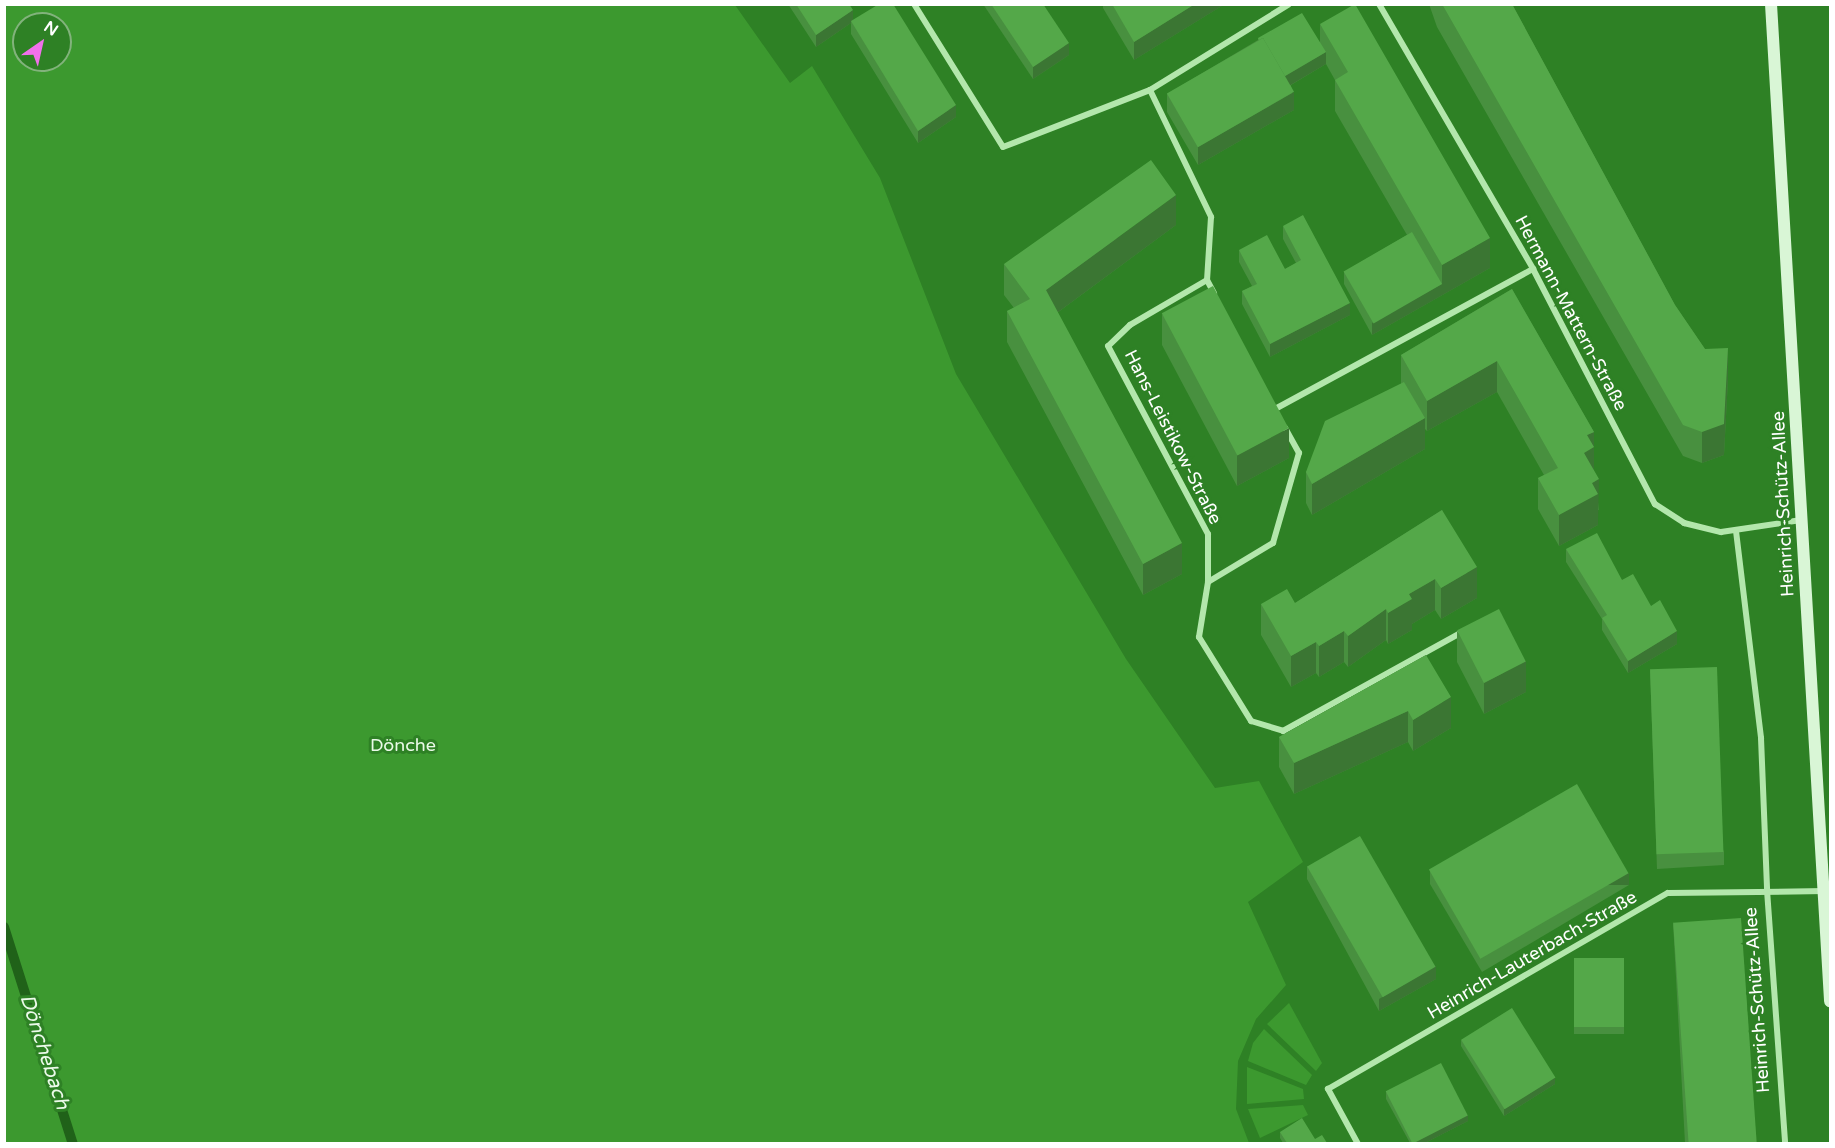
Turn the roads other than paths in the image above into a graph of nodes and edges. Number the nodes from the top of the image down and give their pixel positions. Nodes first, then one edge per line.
1 (914, 4) edge
2 (1289, 4) edge
3 (1379, 4) edge
4 (1771, 4) edge
5 (1150, 90) junction
6 (1533, 269) junction
7 (1207, 280) junction
8 (1218, 301) edge
9 (1268, 396) edge
10 (1273, 406) junction
11 (1802, 520) junction
12 (1736, 531) junction
13 (1208, 582) junction
14 (1472, 627) edge
15 (1767, 890) junction
16 (1825, 891) junction
17 (1830, 1001) edge
18 (1358, 1143) edge
19 (1785, 1143) edge

1 - 5 street
2 - 5 street
3 - 6 street, Hermann-Mattern-Straße
4 - 11 main road, Heinrich-Schütz-Allee
5 - 7 street
6 - 10 street
6 - 12 street, Hermann-Mattern-Straße
7 - 8 street
7 - 13 street, Hans-Leistikow-Straße
9 - 10 street
10 - 13 street
11 - 12 street, Hermann-Mattern-Straße
11 - 16 main road, Heinrich-Schütz-Allee
12 - 15 street, Heinrich-Schütz-Allee
13 - 14 street
15 - 16 street, Heinrich-Lauterbach-Straße
15 - 18 street, Heinrich-Lauterbach-Straße
15 - 19 street, Heinrich-Schütz-Allee
16 - 17 main road, Heinrich-Schütz-Allee

